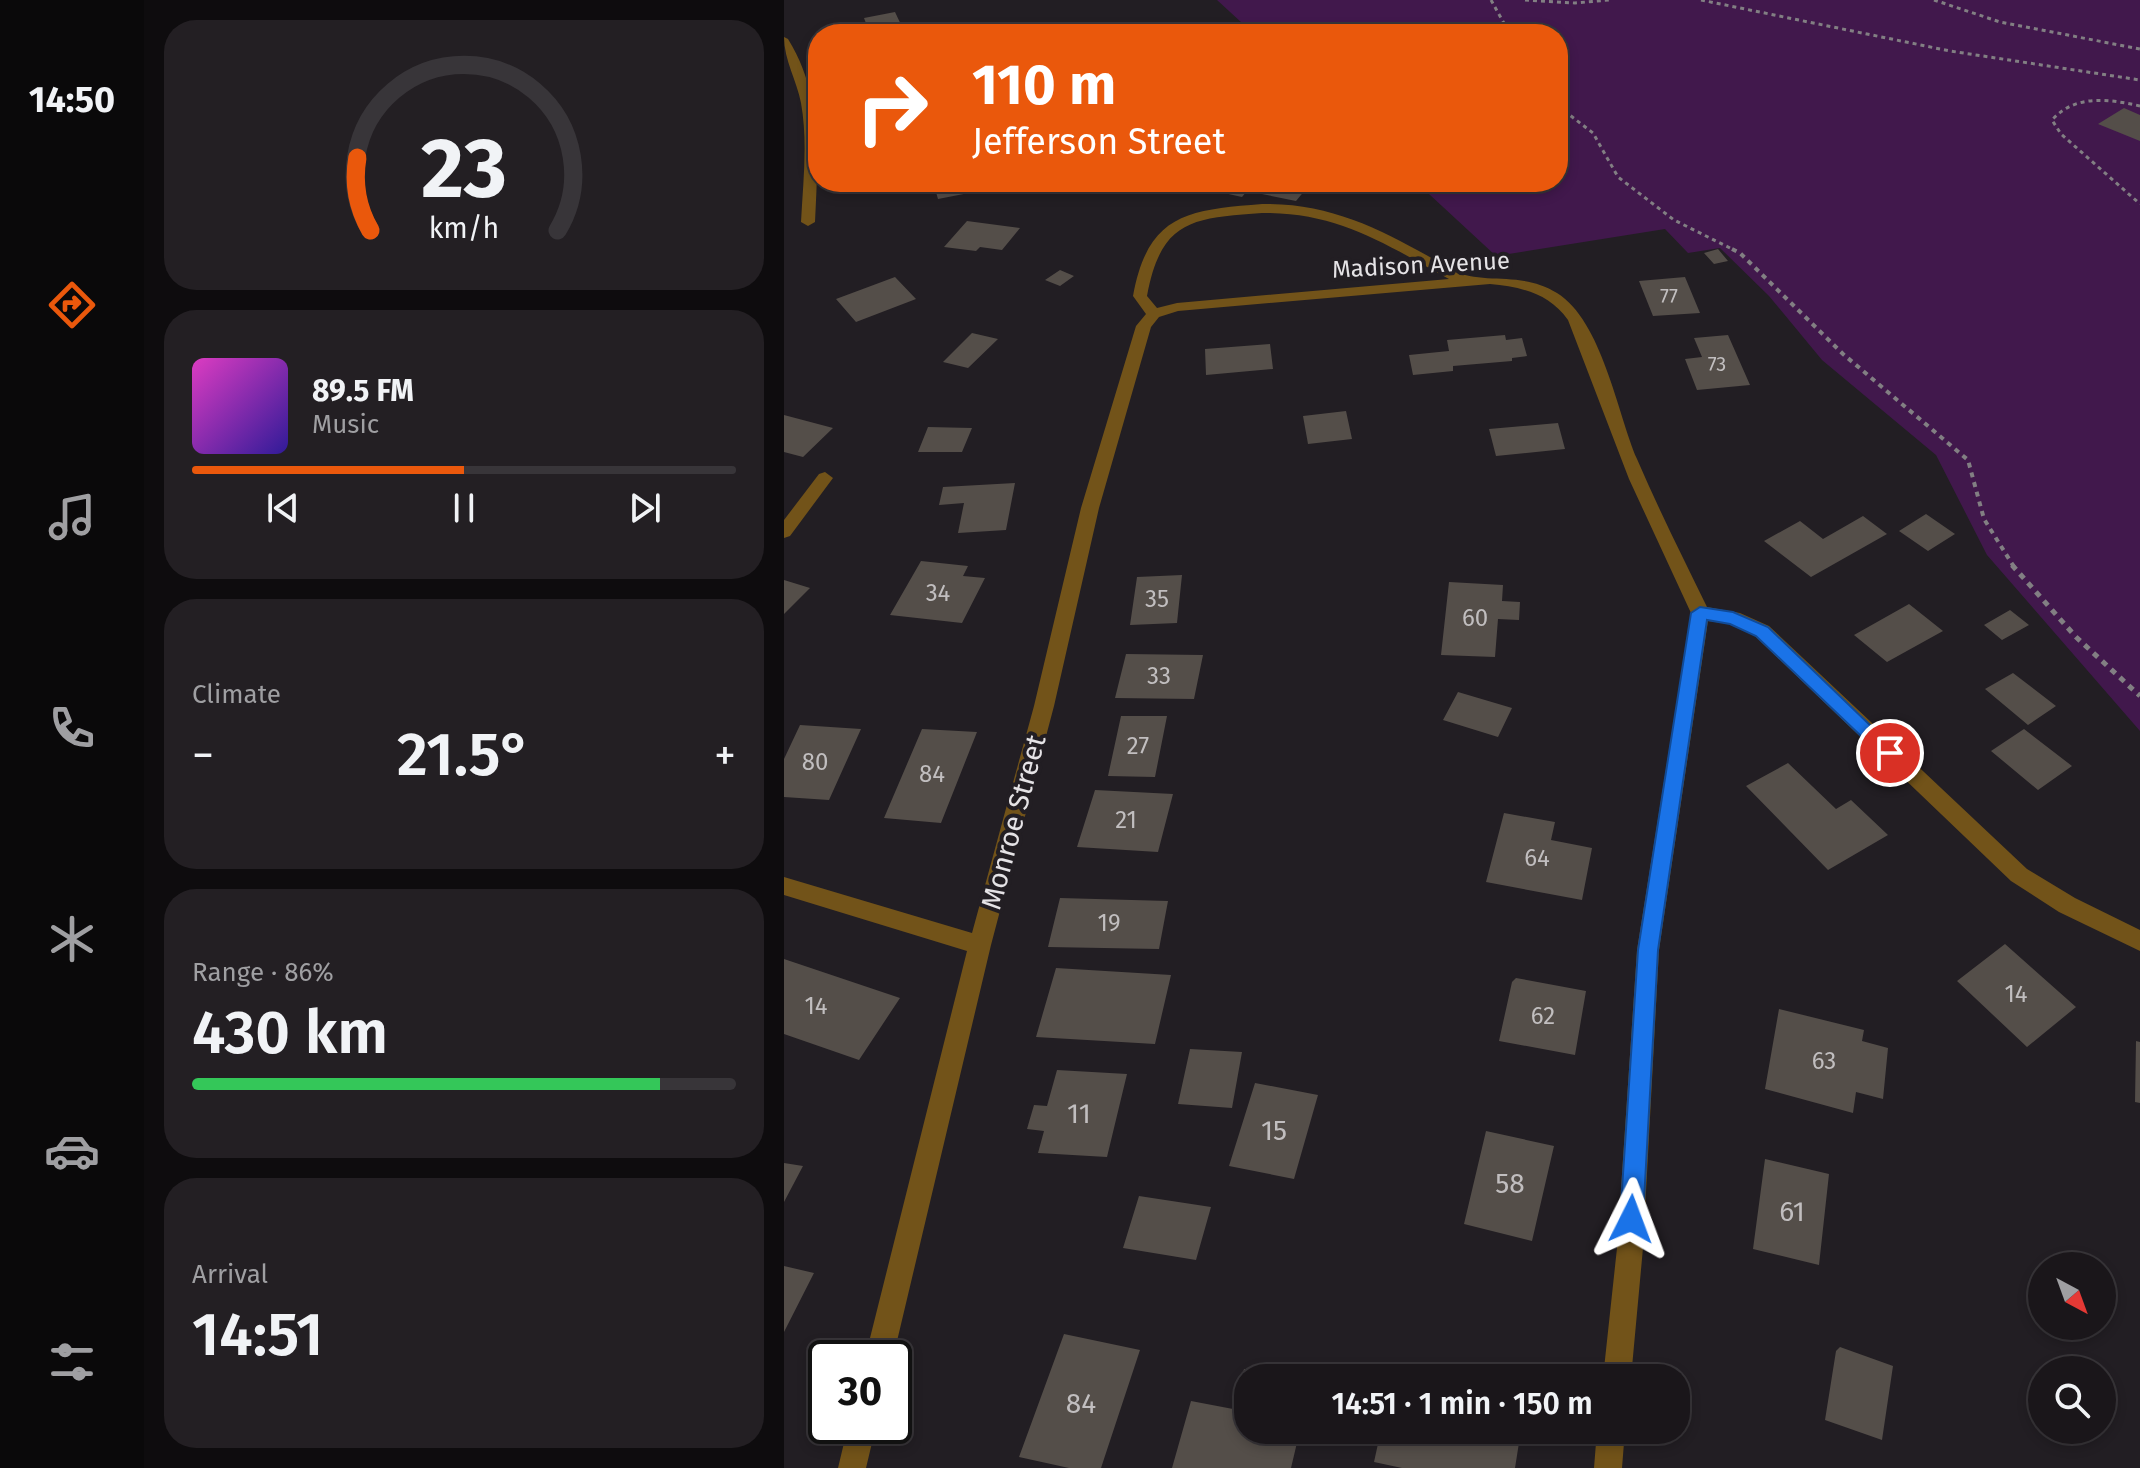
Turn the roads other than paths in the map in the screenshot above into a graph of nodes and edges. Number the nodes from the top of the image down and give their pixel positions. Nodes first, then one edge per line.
1 (784, 41) edge
2 (808, 119) edge
3 (809, 192) edge
4 (808, 222) dead end
5 (1464, 282) junction
6 (1154, 314) junction
7 (825, 478) dead end
8 (784, 532) edge
9 (1700, 613) junction
10 (784, 886) edge
11 (2140, 941) edge
12 (980, 945) junction
13 (883, 1340) edge
14 (1618, 1364) edge
15 (858, 1444) edge
16 (1610, 1444) edge
17 (852, 1468) edge
18 (1608, 1468) edge

1 - 2 street
3 - 4 street
5 - 6 street, Madison Avenue
5 - 6 street
5 - 9 street, Madison Avenue
6 - 12 street, Monroe Street
7 - 8 street
9 - 11 street
9 - 14 street
10 - 12 street
12 - 13 street, Monroe Street
15 - 17 street
16 - 18 street

